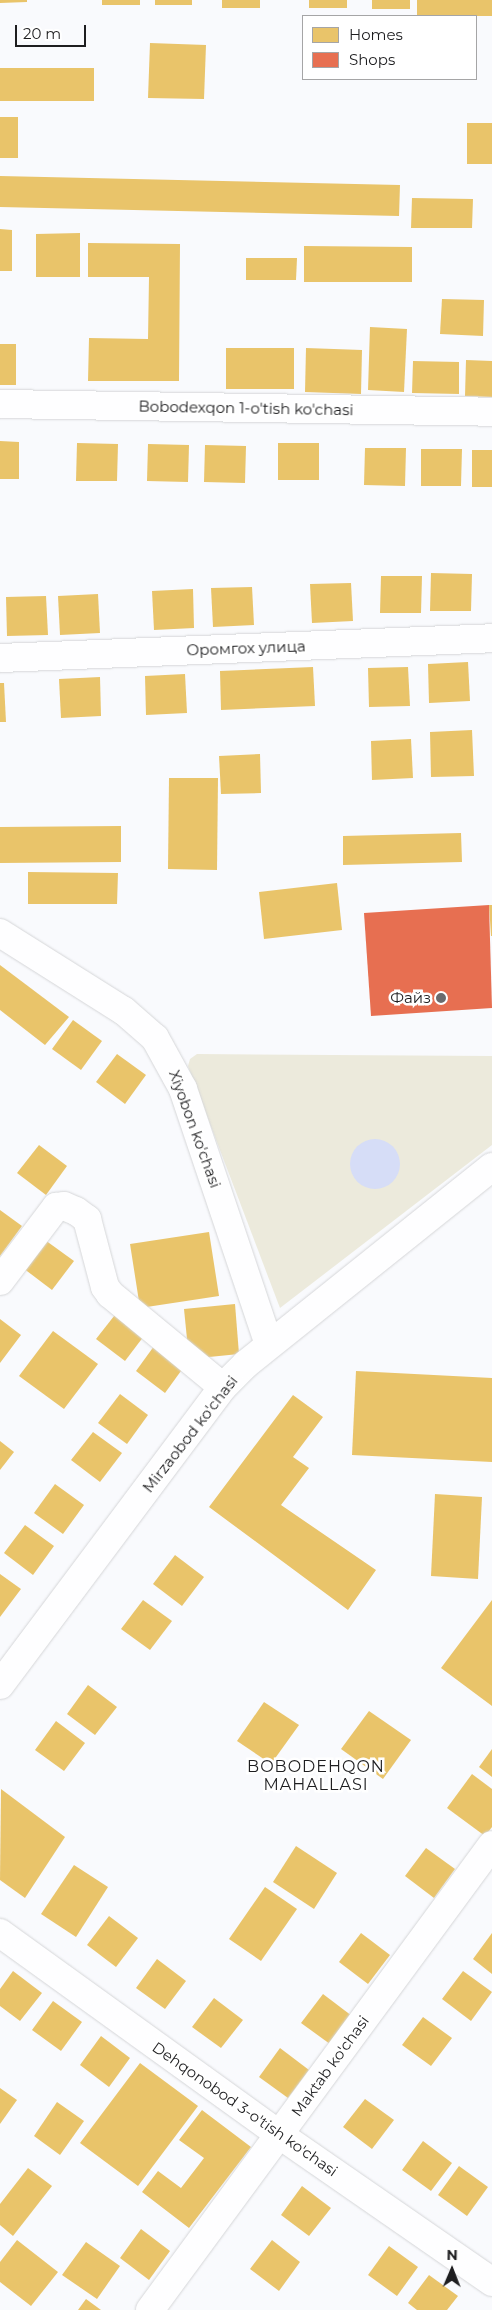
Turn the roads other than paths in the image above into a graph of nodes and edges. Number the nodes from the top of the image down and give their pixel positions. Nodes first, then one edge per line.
1 (0, 404) edge
2 (492, 412) edge
3 (492, 638) edge
4 (0, 658) edge
5 (0, 933) edge
6 (492, 1167) edge
7 (0, 1281) edge
8 (269, 1344) junction
9 (224, 1387) junction
10 (0, 1685) edge
11 (492, 1845) edge
12 (0, 1933) edge
13 (280, 2135) junction
14 (492, 2282) edge
15 (150, 2310) edge

1 - 2 street, Bobodexqon 1-o'tish ko'chasi
3 - 4 street, Оромгох улица
5 - 8 street, Xiyobon ko'chasi
6 - 8 street, Mirzaobod ko'chasi
7 - 9 street
8 - 9 street, Mirzaobod ko'chasi
9 - 10 street, Mirzaobod ko'chasi
11 - 13 street, Maktab ko'chasi
12 - 13 street, Dehqonobod 3-o'tish ko'chasi
13 - 14 street, Dehqonobod 3-o'tish ko'chasi
13 - 15 street, Maktab ko'chasi

